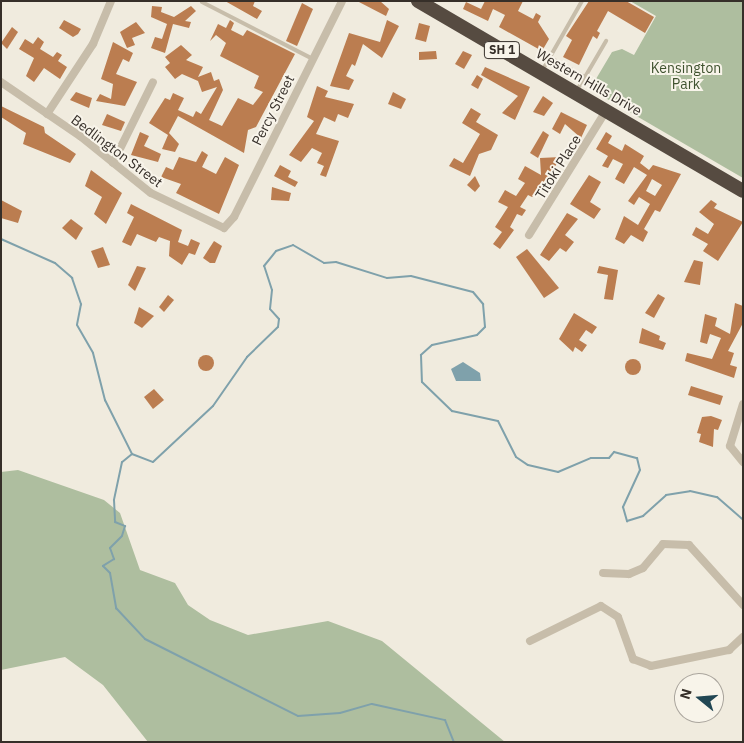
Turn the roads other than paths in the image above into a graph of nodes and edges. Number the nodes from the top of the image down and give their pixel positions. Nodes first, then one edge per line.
1 (111, 1) edge
2 (342, 1) edge
3 (418, 1) edge
4 (582, 1) edge
5 (202, 2) dead end
6 (606, 41) dead end
7 (549, 57) junction
8 (313, 59) junction
9 (541, 73) junction
10 (585, 77) junction
11 (1, 82) edge
12 (153, 82) dead end
13 (576, 93) junction
14 (606, 111) junction
15 (47, 114) junction
16 (113, 163) junction
17 (743, 191) edge
18 (224, 228) joint
19 (530, 235) dead end
20 (743, 404) edge
21 (743, 462) edge
22 (603, 573) dead end
23 (743, 605) edge
24 (743, 638) edge
25 (530, 641) dead end

1 - 15 street
2 - 8 street, Percy Street
3 - 9 highway, Western Hills Drive / SH 1
4 - 7 lane
5 - 8 lane
6 - 10 lane
7 - 9 lane
7 - 10 lane
8 - 18 street, Percy Street
9 - 13 highway, Western Hills Drive / SH 1
10 - 13 lane
11 - 15 street, Bedlington Street
12 - 16 street
13 - 14 highway, Western Hills Drive / SH 1
14 - 17 highway, Western Hills Drive / SH 1
14 - 19 street, Titoki Place
15 - 16 street, Bedlington Street
16 - 18 street, Bedlington Street
20 - 21 street
22 - 23 street
24 - 25 street

